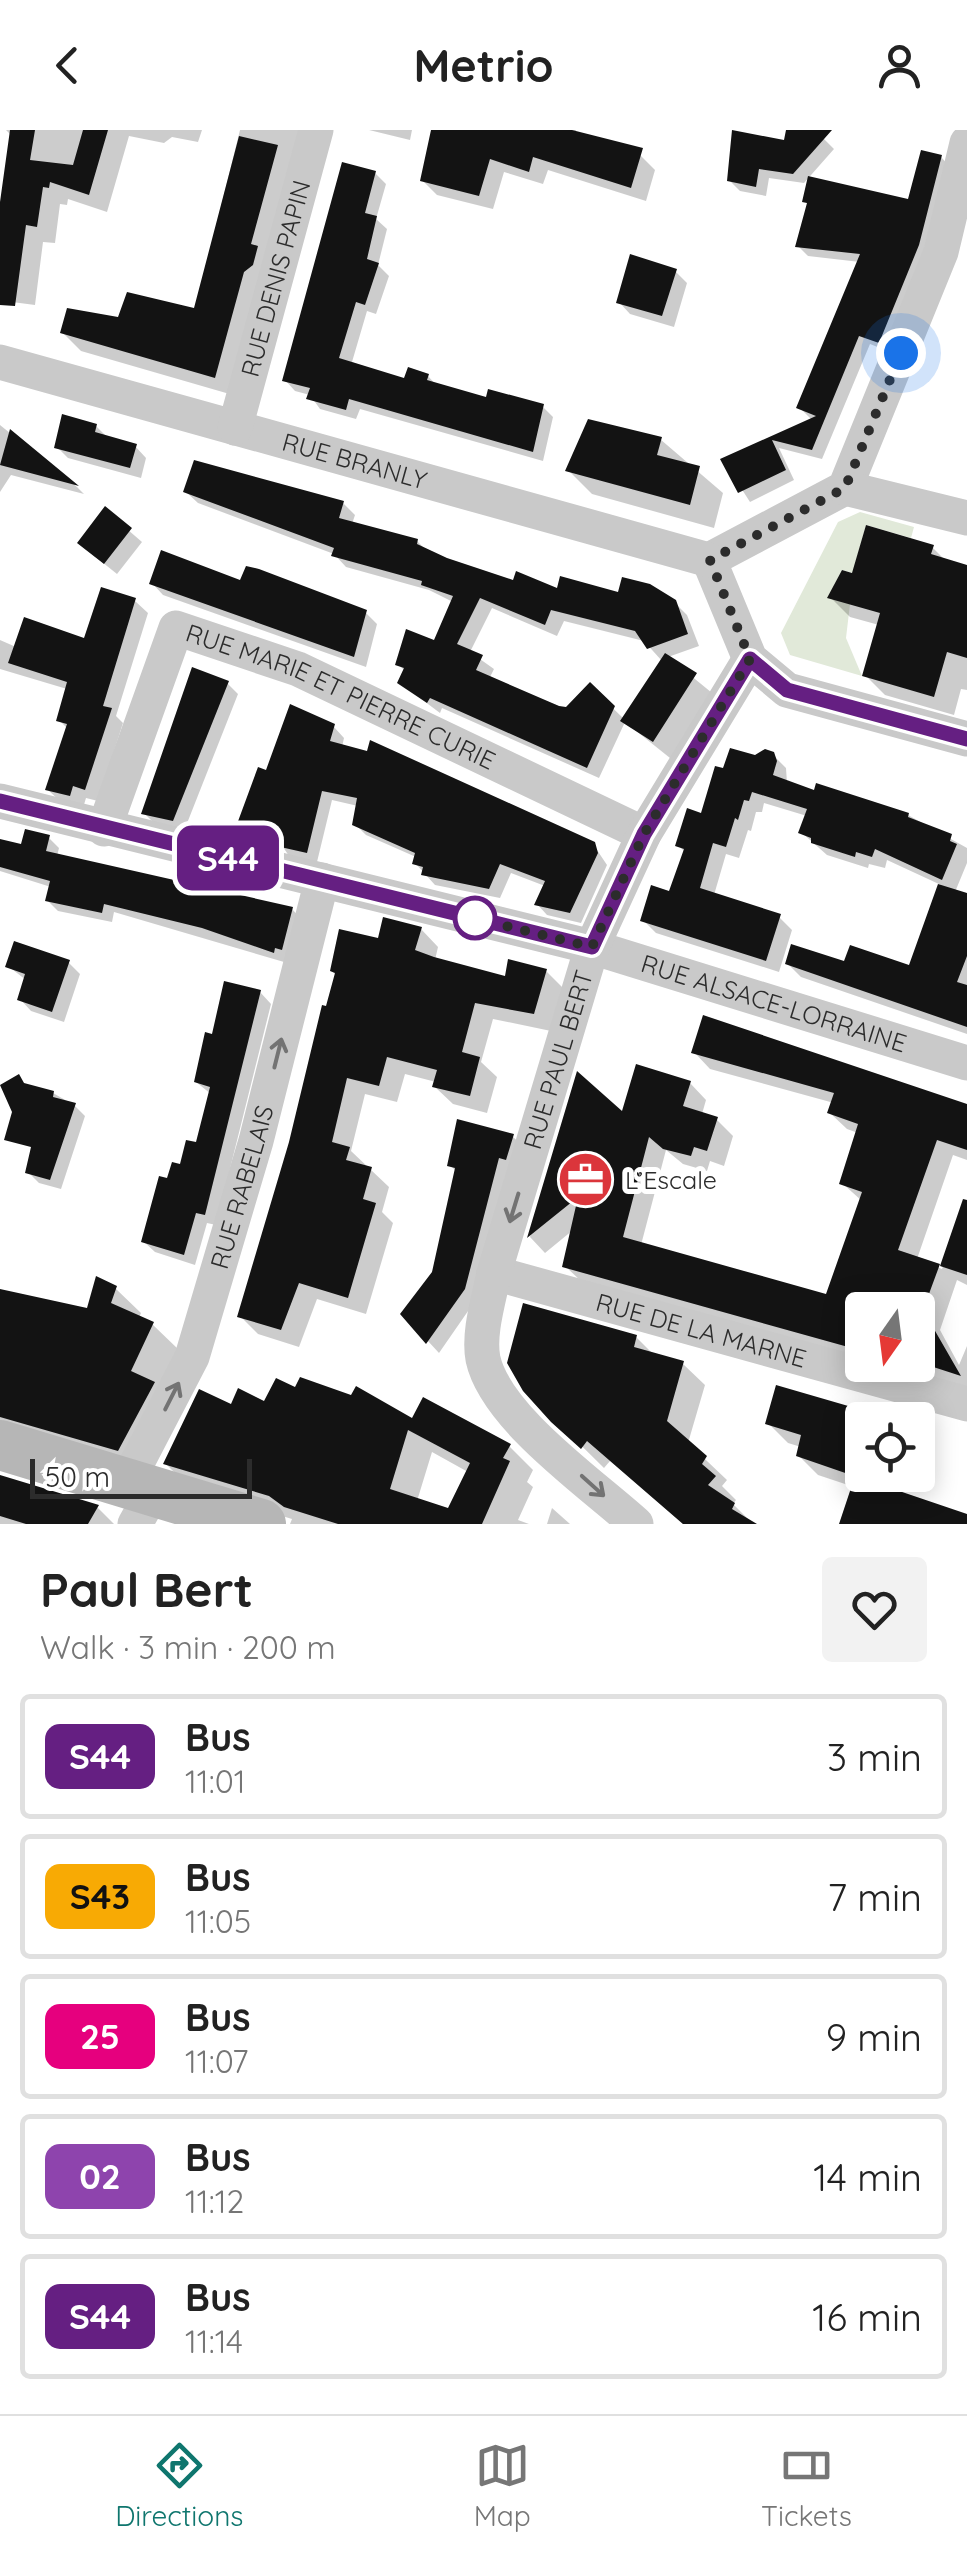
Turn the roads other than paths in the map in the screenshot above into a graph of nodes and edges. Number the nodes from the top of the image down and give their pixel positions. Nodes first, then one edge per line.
1 (316, 130) edge
2 (967, 144) edge
3 (0, 362) edge
4 (234, 428) junction
5 (845, 488) junction
6 (967, 518) edge
7 (710, 560) junction
8 (750, 659) junction
9 (967, 739) edge
10 (0, 800) edge
11 (104, 829) junction
12 (644, 834) junction
13 (322, 880) junction
14 (592, 947) junction
15 (967, 1063) edge
16 (494, 1274) junction
17 (967, 1404) edge
18 (0, 1445) edge
19 (138, 1500) edge
20 (261, 1524) edge
21 (636, 1524) edge

1 - 4 street, RUE DENIS PAPIN
2 - 5 street
3 - 4 street, RUE BRANLY
4 - 7 street, RUE BRANLY
5 - 6 street
5 - 7 street
7 - 8 street
8 - 9 street
8 - 12 street, RUE PAUL BERT
10 - 11 street, RUE ALSACE-LORRAINE
11 - 12 street, RUE MARIE ET PIERRE CURIE
11 - 13 street, RUE ALSACE-LORRAINE
12 - 14 street, RUE PAUL BERT
13 - 14 street, RUE ALSACE-LORRAINE
19 -> 13 street, RUE RABELAIS
14 - 15 street, RUE ALSACE-LORRAINE
14 -> 16 street, RUE PAUL BERT
16 - 17 street, RUE DE LA MARNE
16 -> 21 street, RUE PAUL BERT
18 - 19 main road
19 - 20 main road

